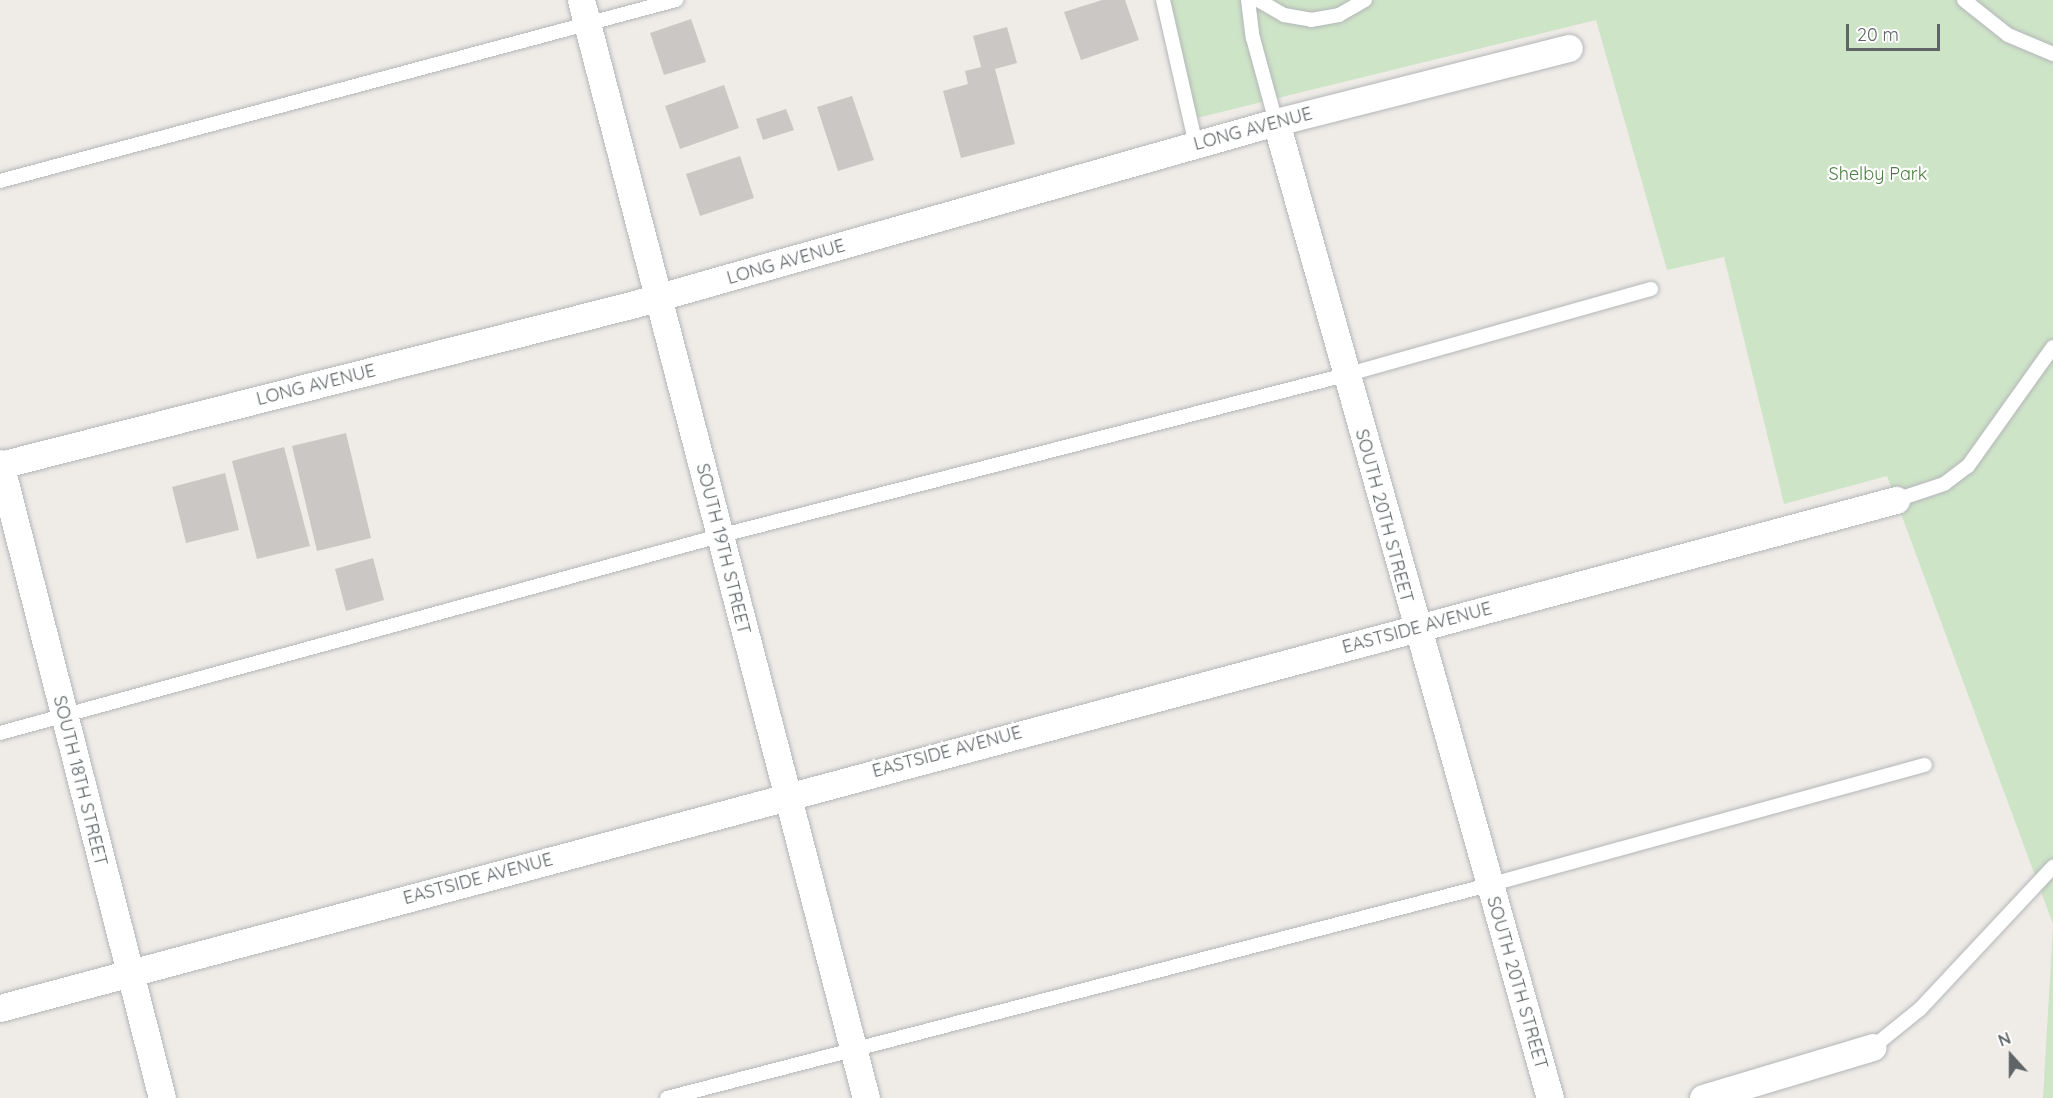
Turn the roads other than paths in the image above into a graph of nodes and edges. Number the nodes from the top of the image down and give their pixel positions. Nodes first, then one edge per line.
1 (676, 0) edge
2 (1163, 0) edge
3 (1248, 0) edge
4 (1258, 0) edge
5 (1365, 0) edge
6 (1965, 0) edge
7 (584, 11) edge
8 (1569, 48) dead end
9 (2053, 54) edge
10 (1276, 122) junction
11 (1196, 145) junction
12 (0, 181) edge
13 (1651, 289) dead end
14 (660, 297) junction
15 (2053, 347) edge
16 (1345, 375) junction
17 (0, 464) edge
18 (1896, 500) joint
19 (719, 536) junction
20 (1415, 629) junction
21 (64, 717) junction
22 (0, 733) edge
23 (1925, 765) dead end
24 (785, 795) junction
25 (2053, 867) edge
26 (1489, 885) junction
27 (129, 974) junction
28 (0, 1008) edge
29 (1873, 1047) joint
30 (853, 1050) junction
31 (162, 1098) edge
32 (667, 1098) edge
33 (866, 1098) edge
34 (1550, 1098) edge
35 (1703, 1098) edge

1 - 7 lane
2 - 11 lane
3 - 10 lane, SOUTH 20TH STREET
4 - 5 lane
6 - 9 lane
7 - 12 lane
7 - 14 street, SOUTH 19TH STREET
8 - 10 street, LONG AVENUE
10 - 11 street, LONG AVENUE
10 - 16 street, SOUTH 20TH STREET
11 - 14 street, LONG AVENUE
13 - 16 lane
14 - 17 street, LONG AVENUE
14 - 19 street, SOUTH 19TH STREET
15 - 18 lane
16 - 19 lane
16 - 20 street, SOUTH 20TH STREET
17 - 21 street, SOUTH 18TH STREET
18 - 20 street, EASTSIDE AVENUE
19 - 21 lane
19 - 24 street, SOUTH 19TH STREET
20 - 24 street, EASTSIDE AVENUE
20 - 26 street, SOUTH 20TH STREET
21 - 22 lane
21 - 27 street, SOUTH 18TH STREET
23 - 26 lane
24 - 27 street, EASTSIDE AVENUE
24 - 30 street, SOUTH 19TH STREET
25 - 29 lane
26 - 30 lane
26 - 34 street, SOUTH 20TH STREET
27 - 28 street, EASTSIDE AVENUE
27 - 31 street, SOUTH 18TH STREET
29 - 35 street
30 - 32 lane
30 - 33 street, SOUTH 19TH STREET

